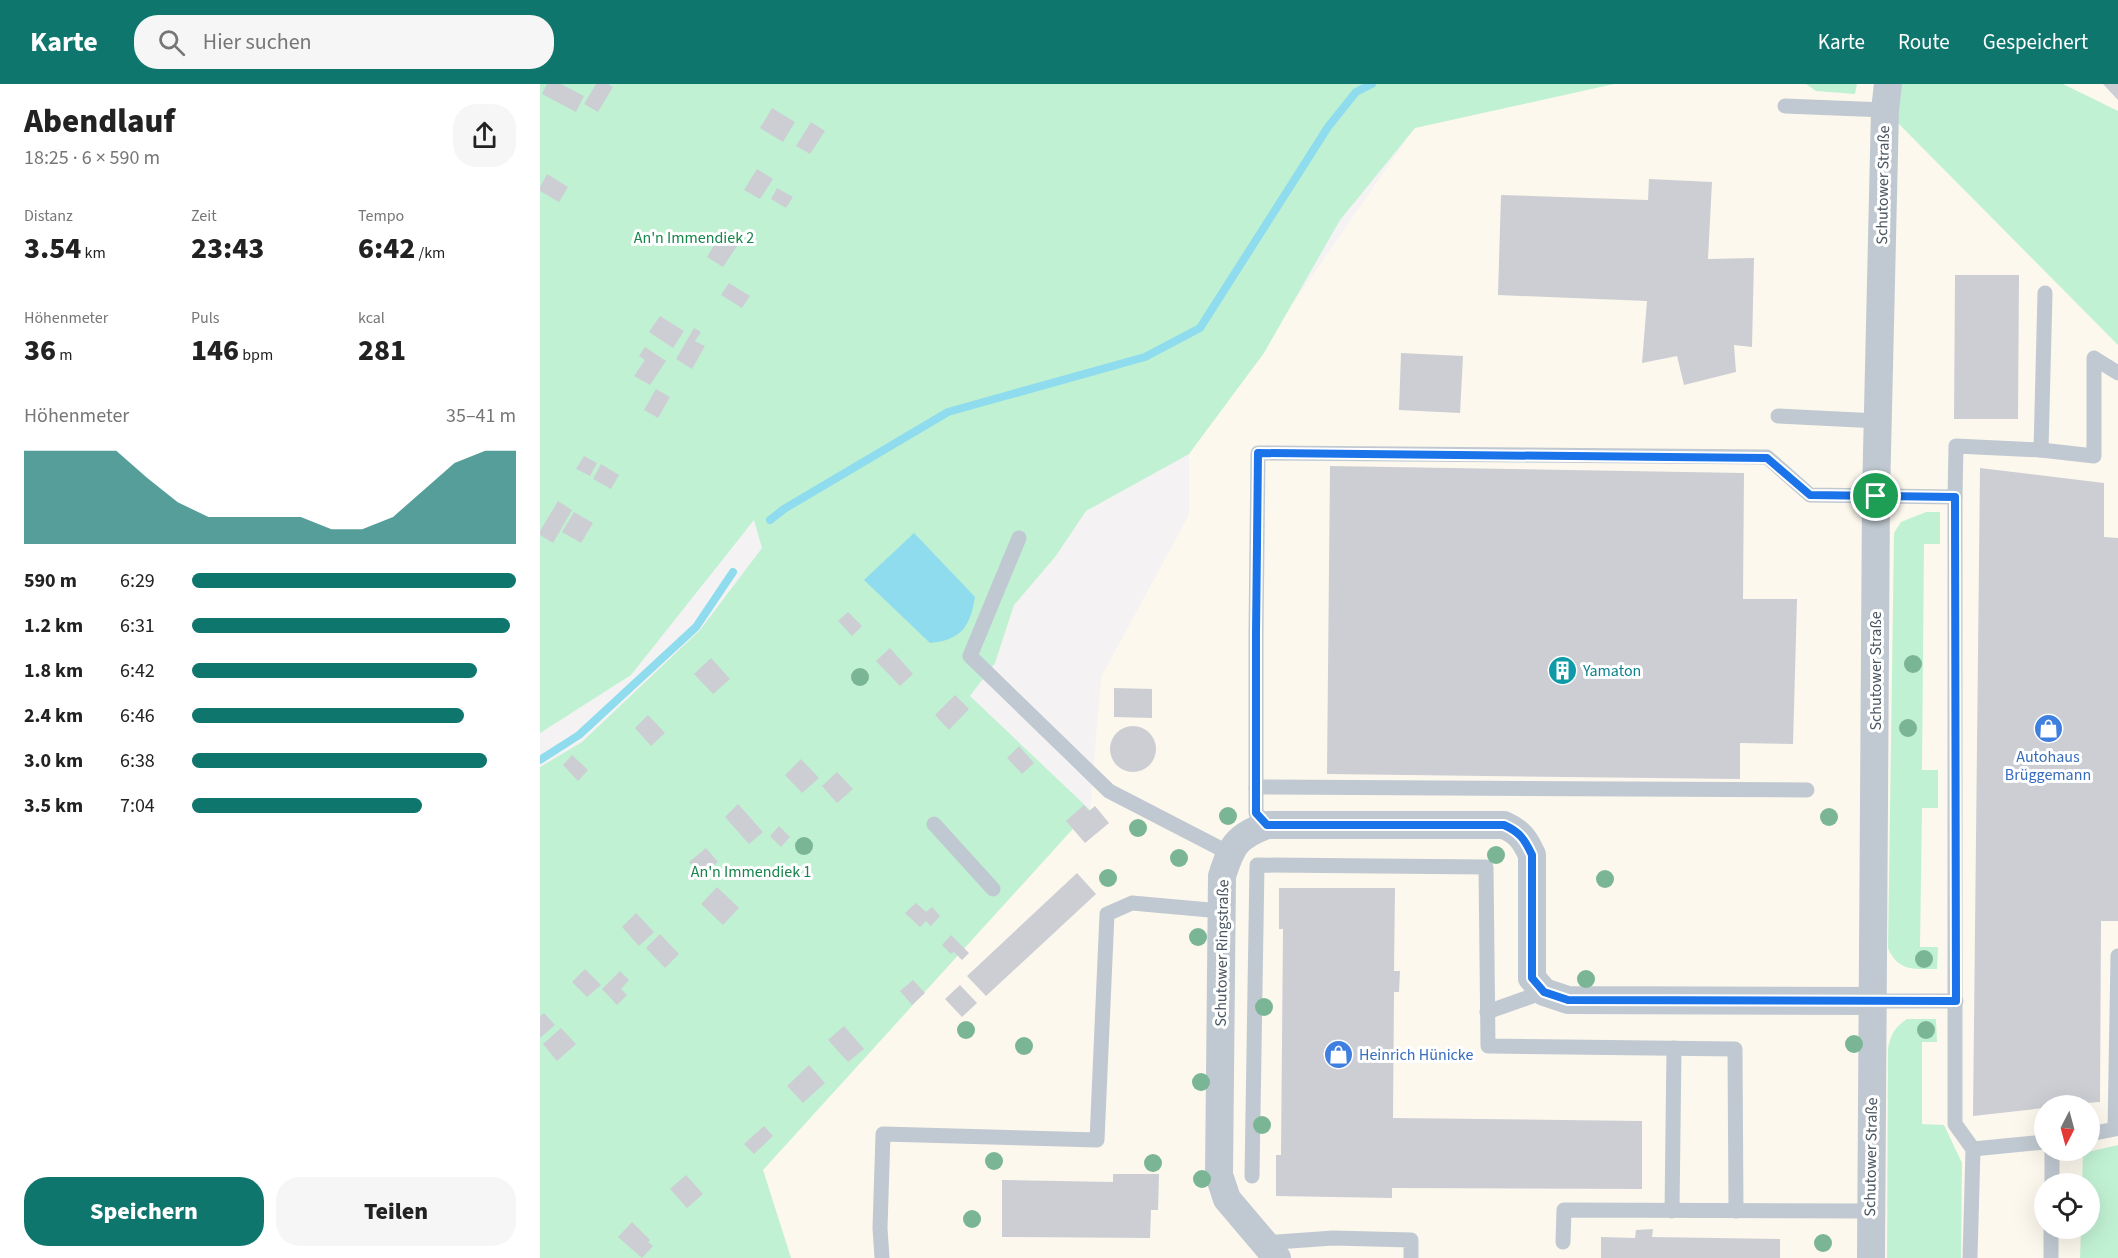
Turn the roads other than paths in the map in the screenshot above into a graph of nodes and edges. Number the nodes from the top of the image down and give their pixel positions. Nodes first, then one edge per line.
1 (1886, 97) edge
2 (1785, 106) dead end
3 (2045, 293) dead end
4 (2118, 373) edge
5 (1779, 416) dead end
6 (1878, 421) junction
7 (2041, 450) junction
8 (1876, 496) junction
9 (1955, 497) junction
10 (1019, 538) dead end
11 (1256, 788) junction
12 (1808, 790) dead end
13 (934, 824) dead end
14 (1267, 825) junction
15 (1229, 853) junction
16 (993, 889) dead end
17 (1221, 911) junction
18 (2118, 956) edge
19 (1544, 992) junction
20 (1874, 1001) junction
21 (1956, 1001) junction
22 (1488, 1012) junction
23 (1674, 1048) junction
24 (2100, 1132) edge
25 (2034, 1143) edge
26 (1973, 1149) junction
27 (1252, 1176) dead end
28 (1672, 1211) junction
29 (1736, 1211) junction
30 (1871, 1211) junction
31 (2051, 1239) edge
32 (1563, 1242) dead end
33 (1271, 1250) edge
34 (882, 1258) edge
35 (1411, 1258) edge
36 (1870, 1258) edge
37 (1970, 1258) edge
38 (2050, 1258) edge

1 - 2 lane
1 - 6 street, Schutower Straße
3 - 7 lane
4 - 7 lane
5 - 6 lane
6 - 8 street, Schutower Straße
7 - 9 lane
8 - 9 lane
8 - 11 lane
8 - 20 street, Schutower Straße
9 - 21 lane
10 - 15 lane
11 - 12 lane
11 - 14 lane
13 - 16 lane
14 - 15 street
14 - 19 street
15 - 17 street, Schutower Ringstraße
17 - 33 street, Schutower Ringstraße
17 - 34 lane
18 - 24 lane
19 - 20 street
19 - 22 lane
20 - 21 lane
20 - 30 street, Schutower Straße
21 - 26 lane
22 - 23 lane
22 - 27 lane
23 - 28 lane
23 - 29 lane
25 - 26 lane
26 - 37 lane
28 - 29 lane
28 - 32 lane
29 - 30 lane
30 - 36 street, Schutower Straße
31 - 38 lane
33 - 35 lane

